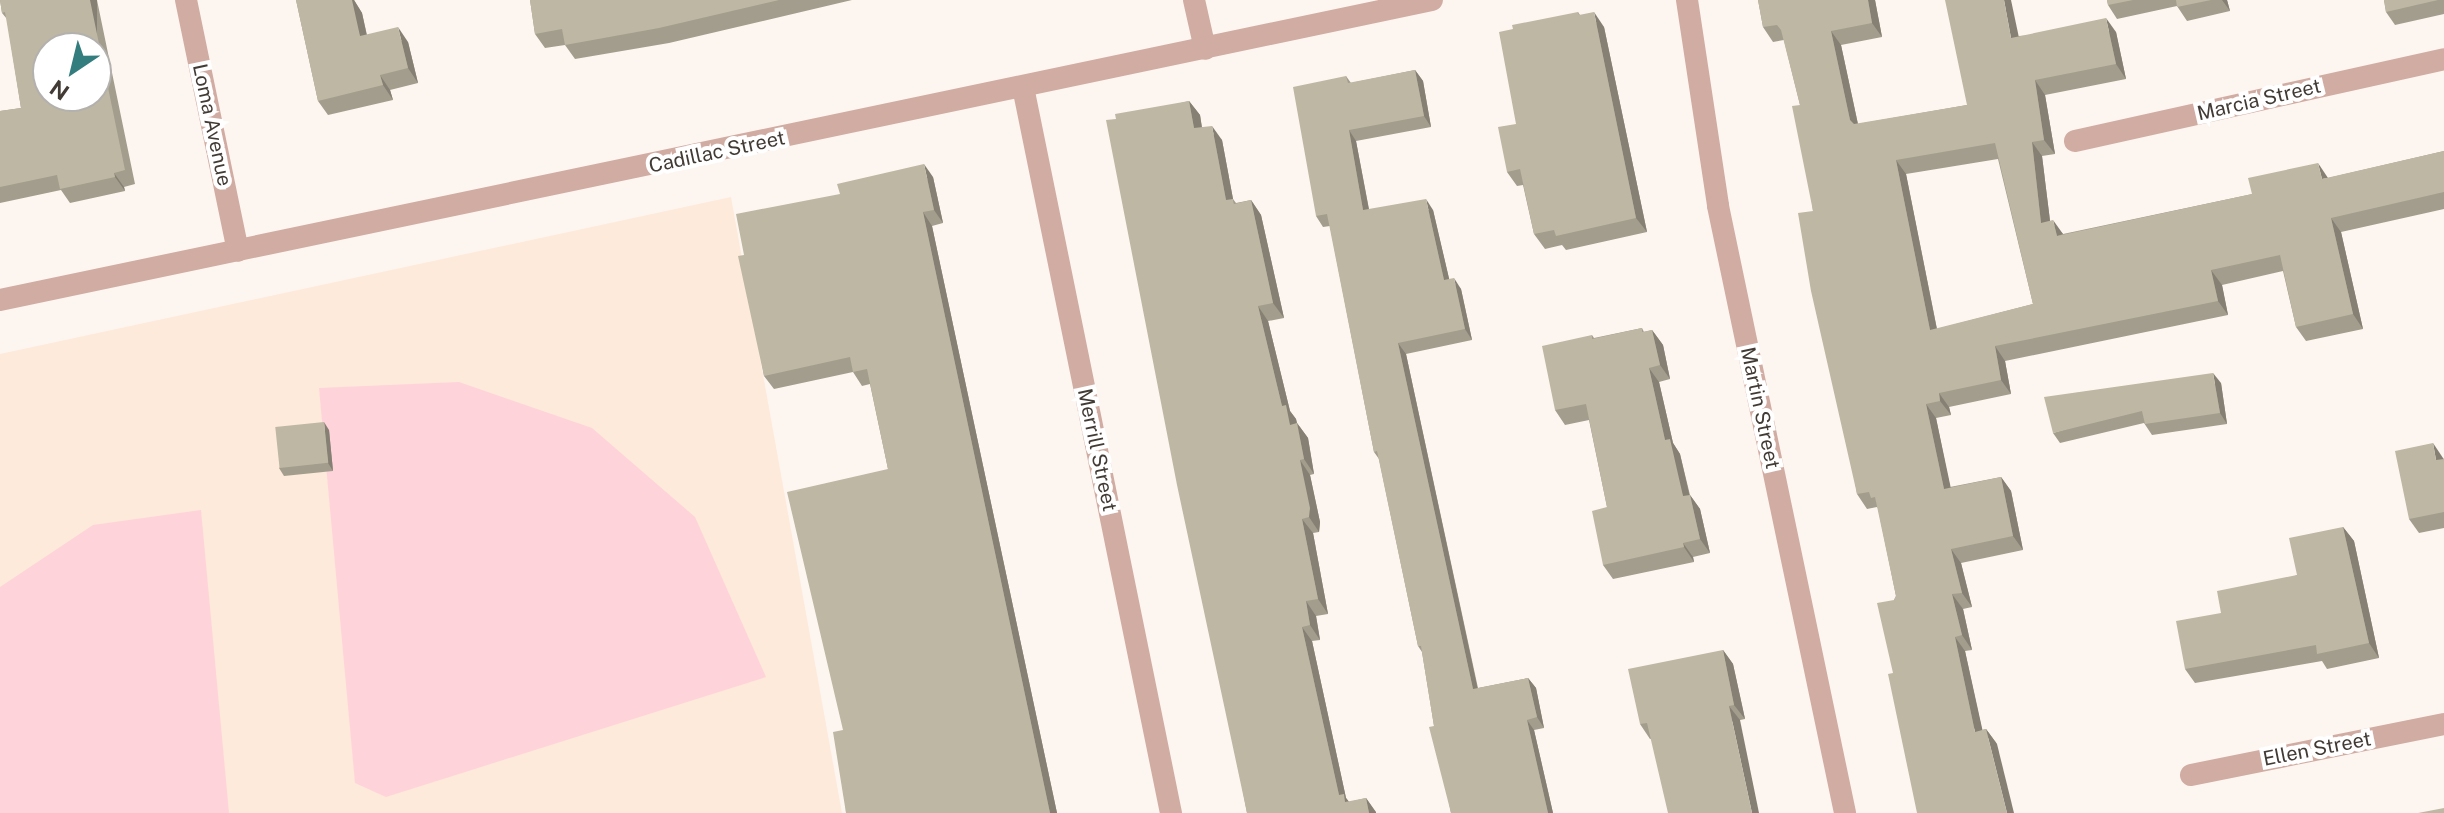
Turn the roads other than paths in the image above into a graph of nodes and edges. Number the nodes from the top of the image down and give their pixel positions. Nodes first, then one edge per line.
1 (186, 0) edge
2 (1194, 0) edge
3 (1432, 0) edge
4 (1687, 0) edge
5 (1205, 49) junction
6 (2444, 59) edge
7 (1023, 87) junction
8 (2075, 141) dead end
9 (238, 251) junction
10 (0, 300) edge
11 (2444, 724) edge
12 (2191, 775) dead end
13 (1171, 813) edge
14 (1845, 813) edge

1 - 9 street, Loma Avenue
2 - 5 street
3 - 5 street, Cadillac Street
4 - 14 street, Martin Street
5 - 7 street, Cadillac Street
6 - 8 street, Marcia Street
7 - 9 street, Cadillac Street
7 - 13 street, Merrill Street
9 - 10 street, Cadillac Street
11 - 12 street, Ellen Street

